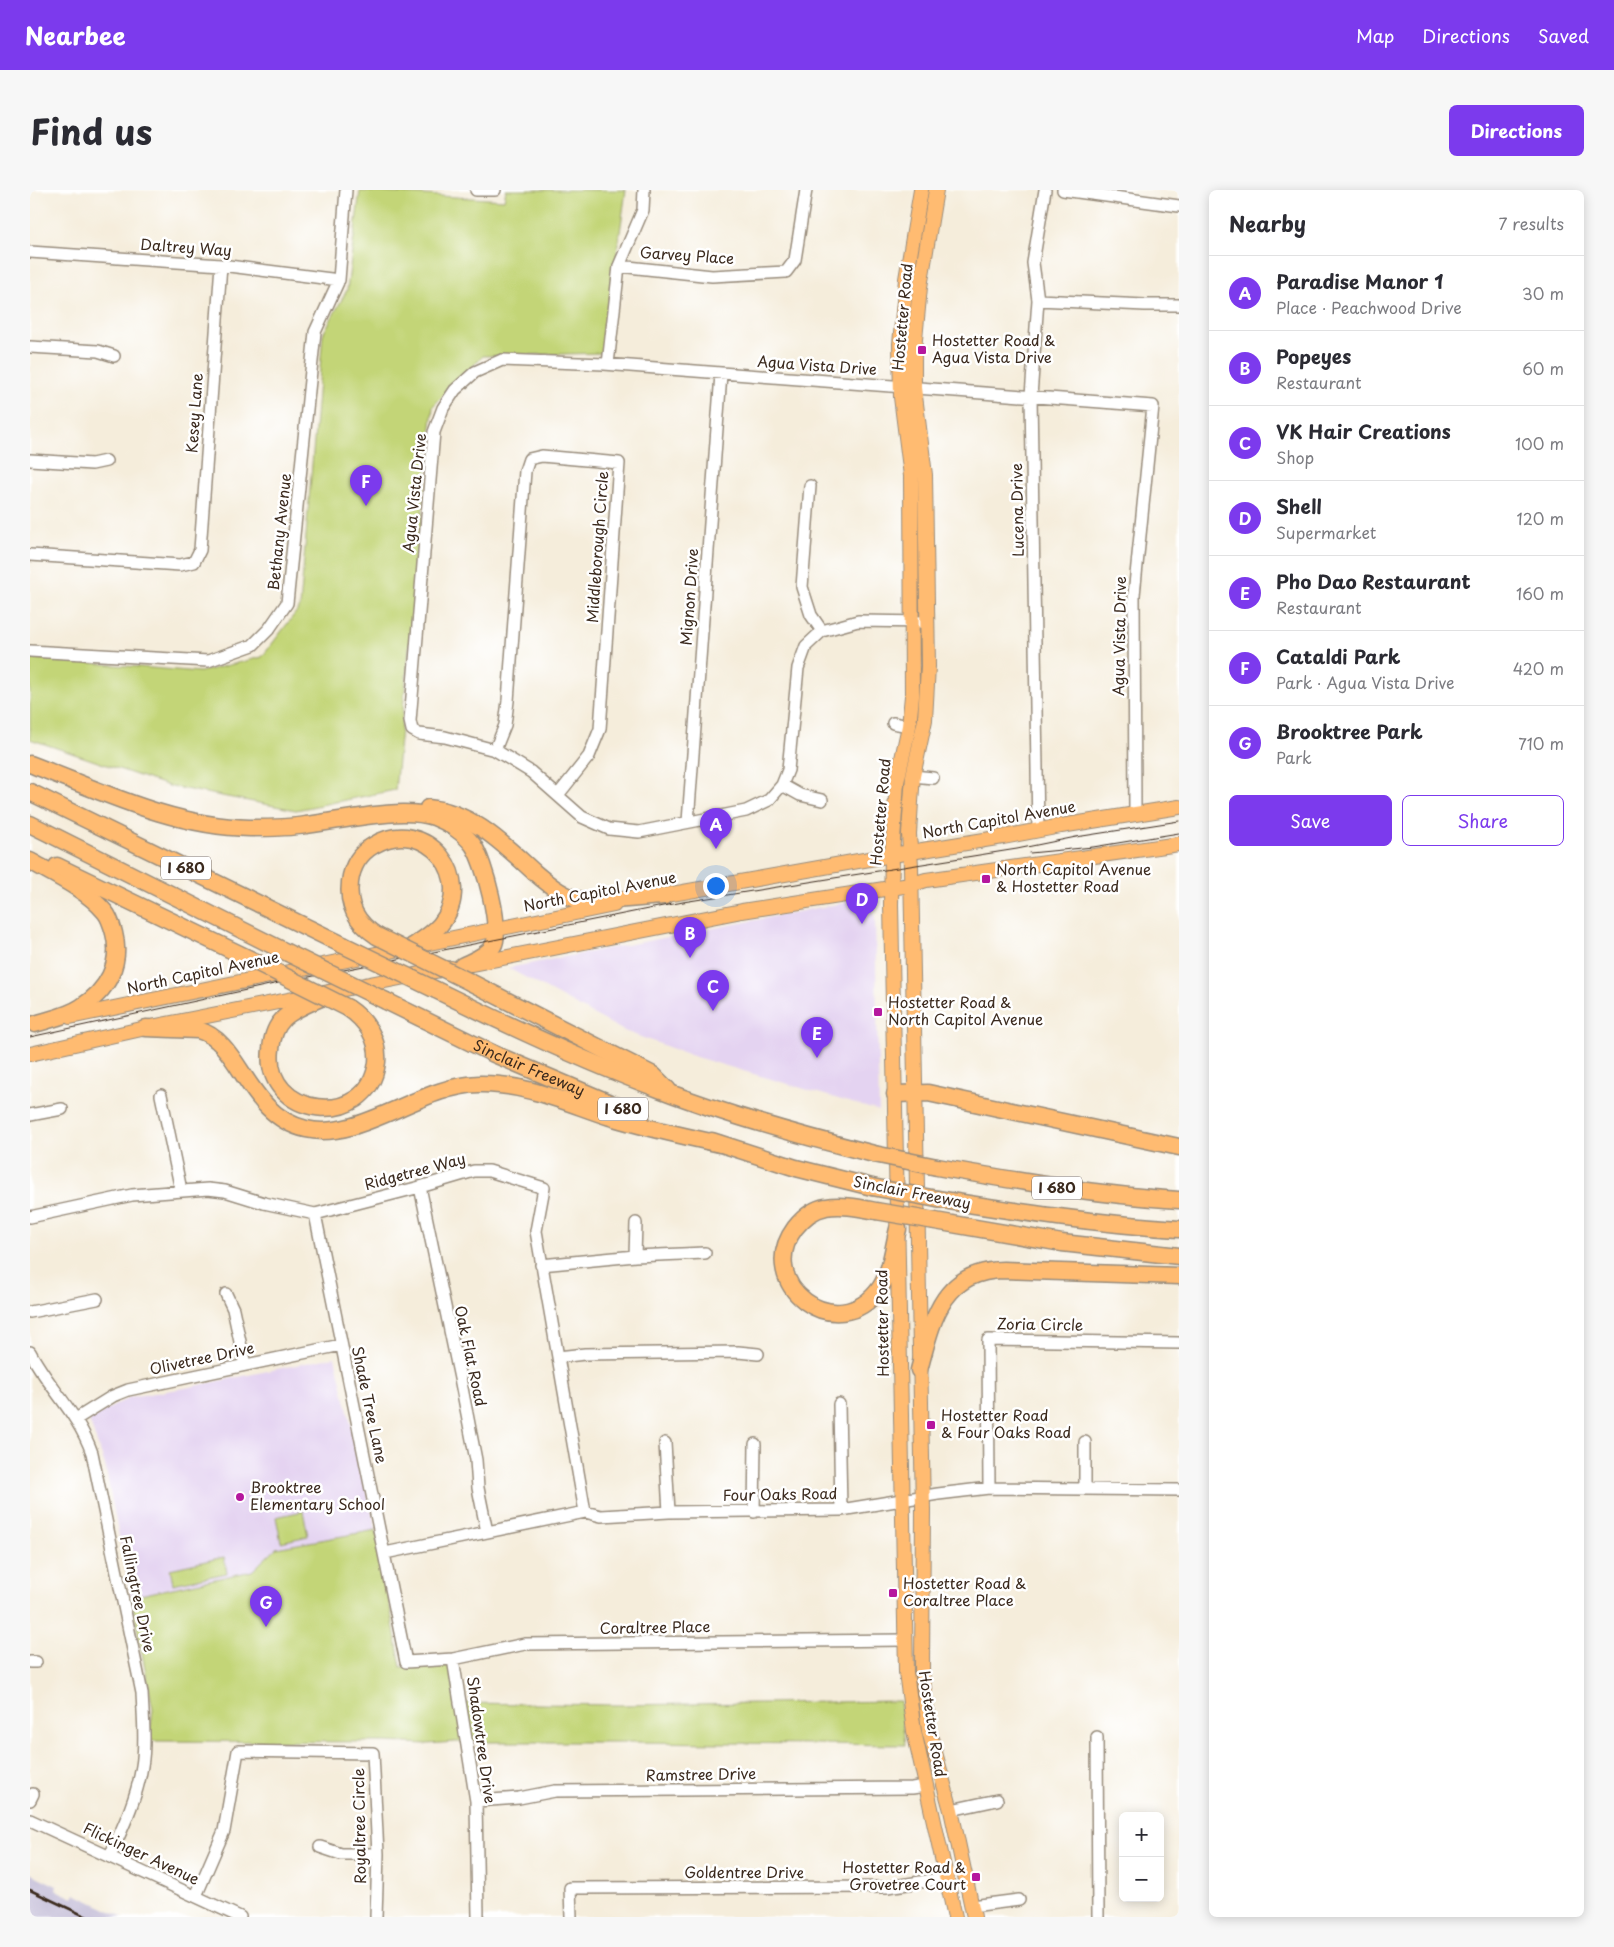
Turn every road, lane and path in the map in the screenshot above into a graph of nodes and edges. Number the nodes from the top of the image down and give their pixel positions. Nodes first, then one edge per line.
1 (346, 190) edge
2 (476, 190) edge
3 (495, 190) edge
4 (644, 190) edge
5 (806, 190) edge
6 (921, 190) edge
7 (936, 190) edge
8 (1045, 190) edge
9 (1063, 190) edge
10 (1179, 206) edge
11 (30, 252) edge
12 (221, 265) junction
13 (620, 266) junction
14 (338, 280) junction
15 (1038, 300) junction
16 (1179, 305) edge
17 (30, 347) edge
18 (114, 356) dead end
19 (608, 364) junction
20 (722, 374) junction
21 (907, 388) junction
22 (1031, 396) junction
23 (30, 460) edge
24 (106, 461) dead end
25 (810, 486) dead end
26 (30, 555) edge
27 (913, 622) junction
28 (927, 622) junction
29 (822, 630) junction
30 (30, 651) edge
31 (893, 723) dead end
32 (909, 726) junction
33 (495, 750) junction
34 (30, 764) edge
35 (913, 776) junction
36 (932, 778) dead end
37 (782, 785) junction
38 (30, 792) edge
39 (558, 795) junction
40 (822, 800) dead end
41 (1179, 807) edge
42 (1136, 814) junction
43 (376, 815) junction
44 (688, 822) junction
45 (30, 824) edge
46 (1038, 831) junction
47 (1179, 844) edge
48 (911, 852) junction
49 (30, 853) edge
50 (892, 855) junction
51 (30, 861) edge
52 (910, 885) junction
53 (892, 887) junction
54 (664, 896) junction
55 (497, 929) junction
56 (413, 946) junction
57 (462, 966) junction
58 (331, 993) junction
59 (32, 1024) edge
60 (146, 1028) junction
61 (30, 1054) edge
62 (914, 1092) junction
63 (672, 1094) junction
64 (895, 1094) junction
65 (161, 1095) dead end
66 (62, 1109) dead end
67 (30, 1115) edge
68 (720, 1144) junction
69 (1179, 1147) edge
70 (420, 1187) junction
71 (181, 1190) junction
72 (1179, 1200) edge
73 (315, 1214) junction
74 (30, 1217) edge
75 (636, 1223) dead end
76 (898, 1229) junction
77 (1179, 1229) edge
78 (705, 1252) dead end
79 (635, 1256) junction
80 (1179, 1256) edge
81 (541, 1266) junction
82 (1179, 1276) edge
83 (226, 1294) dead end
84 (98, 1299) dead end
85 (30, 1312) edge
86 (1179, 1343) edge
87 (341, 1345) junction
88 (30, 1352) edge
89 (758, 1354) dead end
90 (558, 1358) junction
91 (246, 1365) junction
92 (34, 1369) edge
93 (920, 1370) junction
94 (839, 1404) dead end
95 (76, 1419) junction
96 (1085, 1442) dead end
97 (665, 1443) dead end
98 (755, 1444) dead end
99 (989, 1488) junction
100 (1085, 1488) junction
101 (1179, 1490) edge
102 (922, 1497) junction
103 (903, 1500) junction
104 (841, 1510) junction
105 (585, 1512) junction
106 (669, 1512) junction
107 (754, 1512) junction
108 (487, 1532) junction
109 (385, 1553) junction
110 (906, 1640) junction
111 (453, 1658) junction
112 (406, 1662) joint
113 (1097, 1737) dead end
114 (926, 1786) junction
115 (997, 1800) dead end
116 (476, 1801) junction
117 (951, 1810) junction
118 (30, 1820) edge
119 (320, 1847) dead end
120 (378, 1854) junction
121 (110, 1856) junction
122 (946, 1878) junction
123 (196, 1896) junction
124 (1019, 1900) dead end
125 (973, 1912) edge
126 (240, 1917) edge
127 (376, 1917) edge
128 (478, 1917) edge
129 (571, 1917) edge
130 (954, 1917) edge
131 (1098, 1917) edge

1 - 14 street, Bethany Avenue
2 - 3 street
4 - 13 street
5 - 13 street, Garvey Place
6 - 21 main road, Hostetter Road
7 - 21 main road, Hostetter Road
8 - 15 street, Lucena Drive
9 - 10 street
11 - 12 street, Daltrey Way
12 - 14 street, Daltrey Way
12 - 26 street, Kesey Lane
13 - 19 street
14 - 30 street, Bethany Avenue
15 - 16 street
15 - 22 street, Lucena Drive
17 - 18 street
19 - 20 street, Agua Vista Drive
19 - 33 street, Agua Vista Drive
20 - 21 street, Agua Vista Drive
20 - 44 street, Mignon Drive
21 - 22 street, Agua Vista Drive
21 - 27 main road, Hostetter Road
21 - 28 main road, Hostetter Road
22 - 42 street, Agua Vista Drive
22 - 46 street, Lucena Drive
23 - 24 street
25 - 29 street
27 - 28 street
27 - 29 street
27 - 32 main road, Hostetter Road
28 - 35 main road, Hostetter Road
29 - 37 street
31 - 32 street
32 - 50 main road, Hostetter Road
33 - 39 street
33 - 39 street, Middleborough Circle
34 - 43 highway
35 - 36 street, Hostetter Road
35 - 48 main road, Hostetter Road
37 - 40 street
37 - 44 street
38 - 63 highway, Sinclair Freeway / I 680, bridge
39 - 44 street
41 - 42 main road, North Capitol Avenue
42 - 46 main road, North Capitol Avenue
43 - 54 highway
43 - 55 highway
45 - 68 highway, Sinclair Freeway / I 680, bridge
46 - 48 main road, North Capitol Avenue
47 - 52 main road
48 - 50 main road, North Capitol Avenue
48 - 52 main road, Hostetter Road
49 - 58 highway, bridge
50 - 53 main road, Hostetter Road
50 - 54 main road, North Capitol Avenue
51 - 59 highway
52 - 53 main road
52 - 62 main road, Hostetter Road
53 - 57 main road
53 - 64 main road, Hostetter Road
54 - 55 main road, North Capitol Avenue
55 - 56 main road, North Capitol Avenue
55 - 57 highway
56 - 59 main road, North Capitol Avenue
56 - 63 highway, bridge
57 - 58 main road
58 - 60 main road
60 - 61 main road
60 - 68 highway
62 - 64 highway
62 - 69 highway
62 - 93 main road, Hostetter Road
63 - 72 highway, Sinclair Freeway / I 680, bridge
64 - 76 main road, Hostetter Road
65 - 71 street
66 - 67 street
68 - 77 highway, Sinclair Freeway / I 680, bridge
70 - 73 street, Ridgetree Way
70 - 81 street, Ridgetree Way
70 - 108 street, Oak Flat Road
71 - 73 street, Ridgetree Way
71 - 74 street, Ridgetree Way
73 - 87 street, Shade Tree Lane
75 - 79 street
76 - 80 highway, bridge
76 - 103 main road, Hostetter Road
78 - 79 street
79 - 81 street
81 - 90 street, Ridgetree Way
82 - 93 highway
83 - 91 street
84 - 85 street
86 - 99 street, Zoria Circle
87 - 91 street, Olivetree Drive
87 - 109 street, Shade Tree Lane
88 - 92 street, Fallingtree Drive
89 - 90 street
90 - 105 street, Ridgetree Way
91 - 95 street, Olivetree Drive
92 - 95 street, Fallingtree Drive
93 - 102 main road, Hostetter Road
94 - 104 street
95 - 121 street, Fallingtree Drive
96 - 100 street
97 - 106 street
98 - 107 street
99 - 100 street, Four Oaks Road
99 - 102 street, Four Oaks Road
100 - 101 street, Four Oaks Road
102 - 103 street, Four Oaks Road
102 - 117 main road, Hostetter Road
103 - 104 street, Four Oaks Road
103 - 110 main road, Hostetter Road
104 - 107 street, Four Oaks Road
105 - 106 street, Four Oaks Road
105 - 108 street, Four Oaks Road
106 - 107 street, Four Oaks Road
108 - 109 street, Four Oaks Road
109 - 112 street, Shade Tree Lane
110 - 111 street, Coraltree Place
110 - 114 main road, Hostetter Road
111 - 112 street, Coraltree Place
111 - 116 street, Shadowtree Drive
113 - 131 street
114 - 116 street, Ramstree Drive
114 - 122 main road, Hostetter Road
115 - 117 street
116 - 128 street, Shadowtree Drive
117 - 125 main road, Hostetter Road
118 - 121 street, Flickinger Avenue
119 - 120 street
120 - 123 street, Royaltree Circle
120 - 127 street, Royaltree Circle
121 - 123 street, Flickinger Avenue
122 - 129 street, Goldentree Drive
122 - 130 main road, Hostetter Road
123 - 126 street, Flickinger Avenue
124 - 125 street

